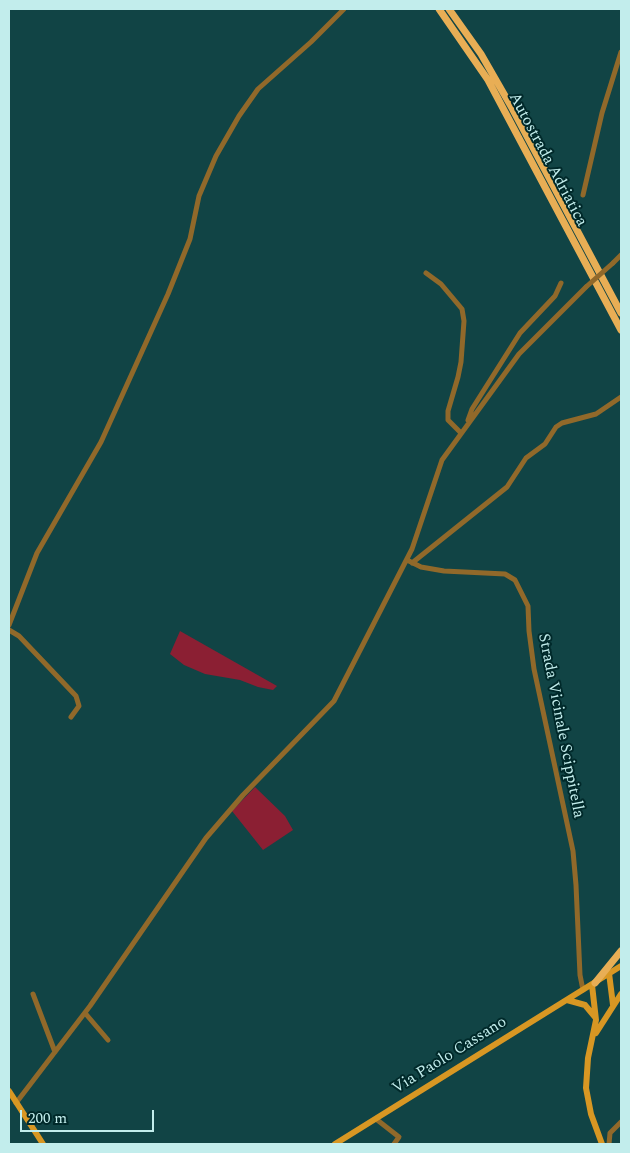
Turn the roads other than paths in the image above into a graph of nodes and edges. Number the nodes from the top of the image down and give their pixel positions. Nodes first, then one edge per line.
1 (344, 9) edge
2 (439, 9) edge
3 (449, 9) edge
4 (621, 52) edge
5 (583, 195) dead end
6 (621, 255) edge
7 (426, 273) dead end
8 (561, 283) dead end
9 (621, 313) edge
10 (621, 330) edge
11 (621, 398) edge
12 (467, 425) junction
13 (461, 433) junction
14 (410, 561) junction
15 (9, 625) edge
16 (9, 630) edge
17 (70, 717) dead end
18 (621, 951) edge
19 (621, 966) edge
20 (609, 973) junction
21 (595, 983) junction
22 (609, 986) junction
23 (581, 991) junction
24 (33, 994) dead end
25 (621, 994) edge
26 (567, 1000) junction
27 (613, 1005) junction
28 (85, 1013) junction
29 (596, 1020) junction
30 (593, 1038) junction
31 (108, 1040) dead end
32 (55, 1052) junction
33 (9, 1091) edge
34 (16, 1103) junction
35 (376, 1119) junction
36 (621, 1122) edge
37 (340, 1143) edge
38 (43, 1144) edge
39 (394, 1144) edge
40 (602, 1144) edge
41 (610, 1144) edge

1 - 15 street
2 - 10 highway, Autostrada Adriatica
3 - 9 highway, Autostrada Adriatica
4 - 5 street
6 - 12 street, bridge
7 - 13 street
8 - 12 street
11 - 14 street
12 - 13 street
13 - 14 street
14 - 23 street, Strada Vicinale Scippitella
14 - 28 street
16 - 17 street
18 - 21 highway
19 - 20 main road, Via Paolo Cassano
20 - 21 main road, Via Paolo Cassano
20 - 22 main road
21 - 22 main road
21 - 23 main road, Via Paolo Cassano
21 - 29 main road
22 - 27 main road
23 - 26 main road, Via Paolo Cassano
24 - 32 street
25 - 27 main road
26 - 29 main road
26 - 35 main road, Via Paolo Cassano
27 - 30 main road
28 - 31 street
28 - 32 street
29 - 30 main road
30 - 40 main road
32 - 34 street
33 - 34 main road
34 - 38 main road
35 - 37 main road, Via Paolo Cassano
35 - 39 street
36 - 41 street

